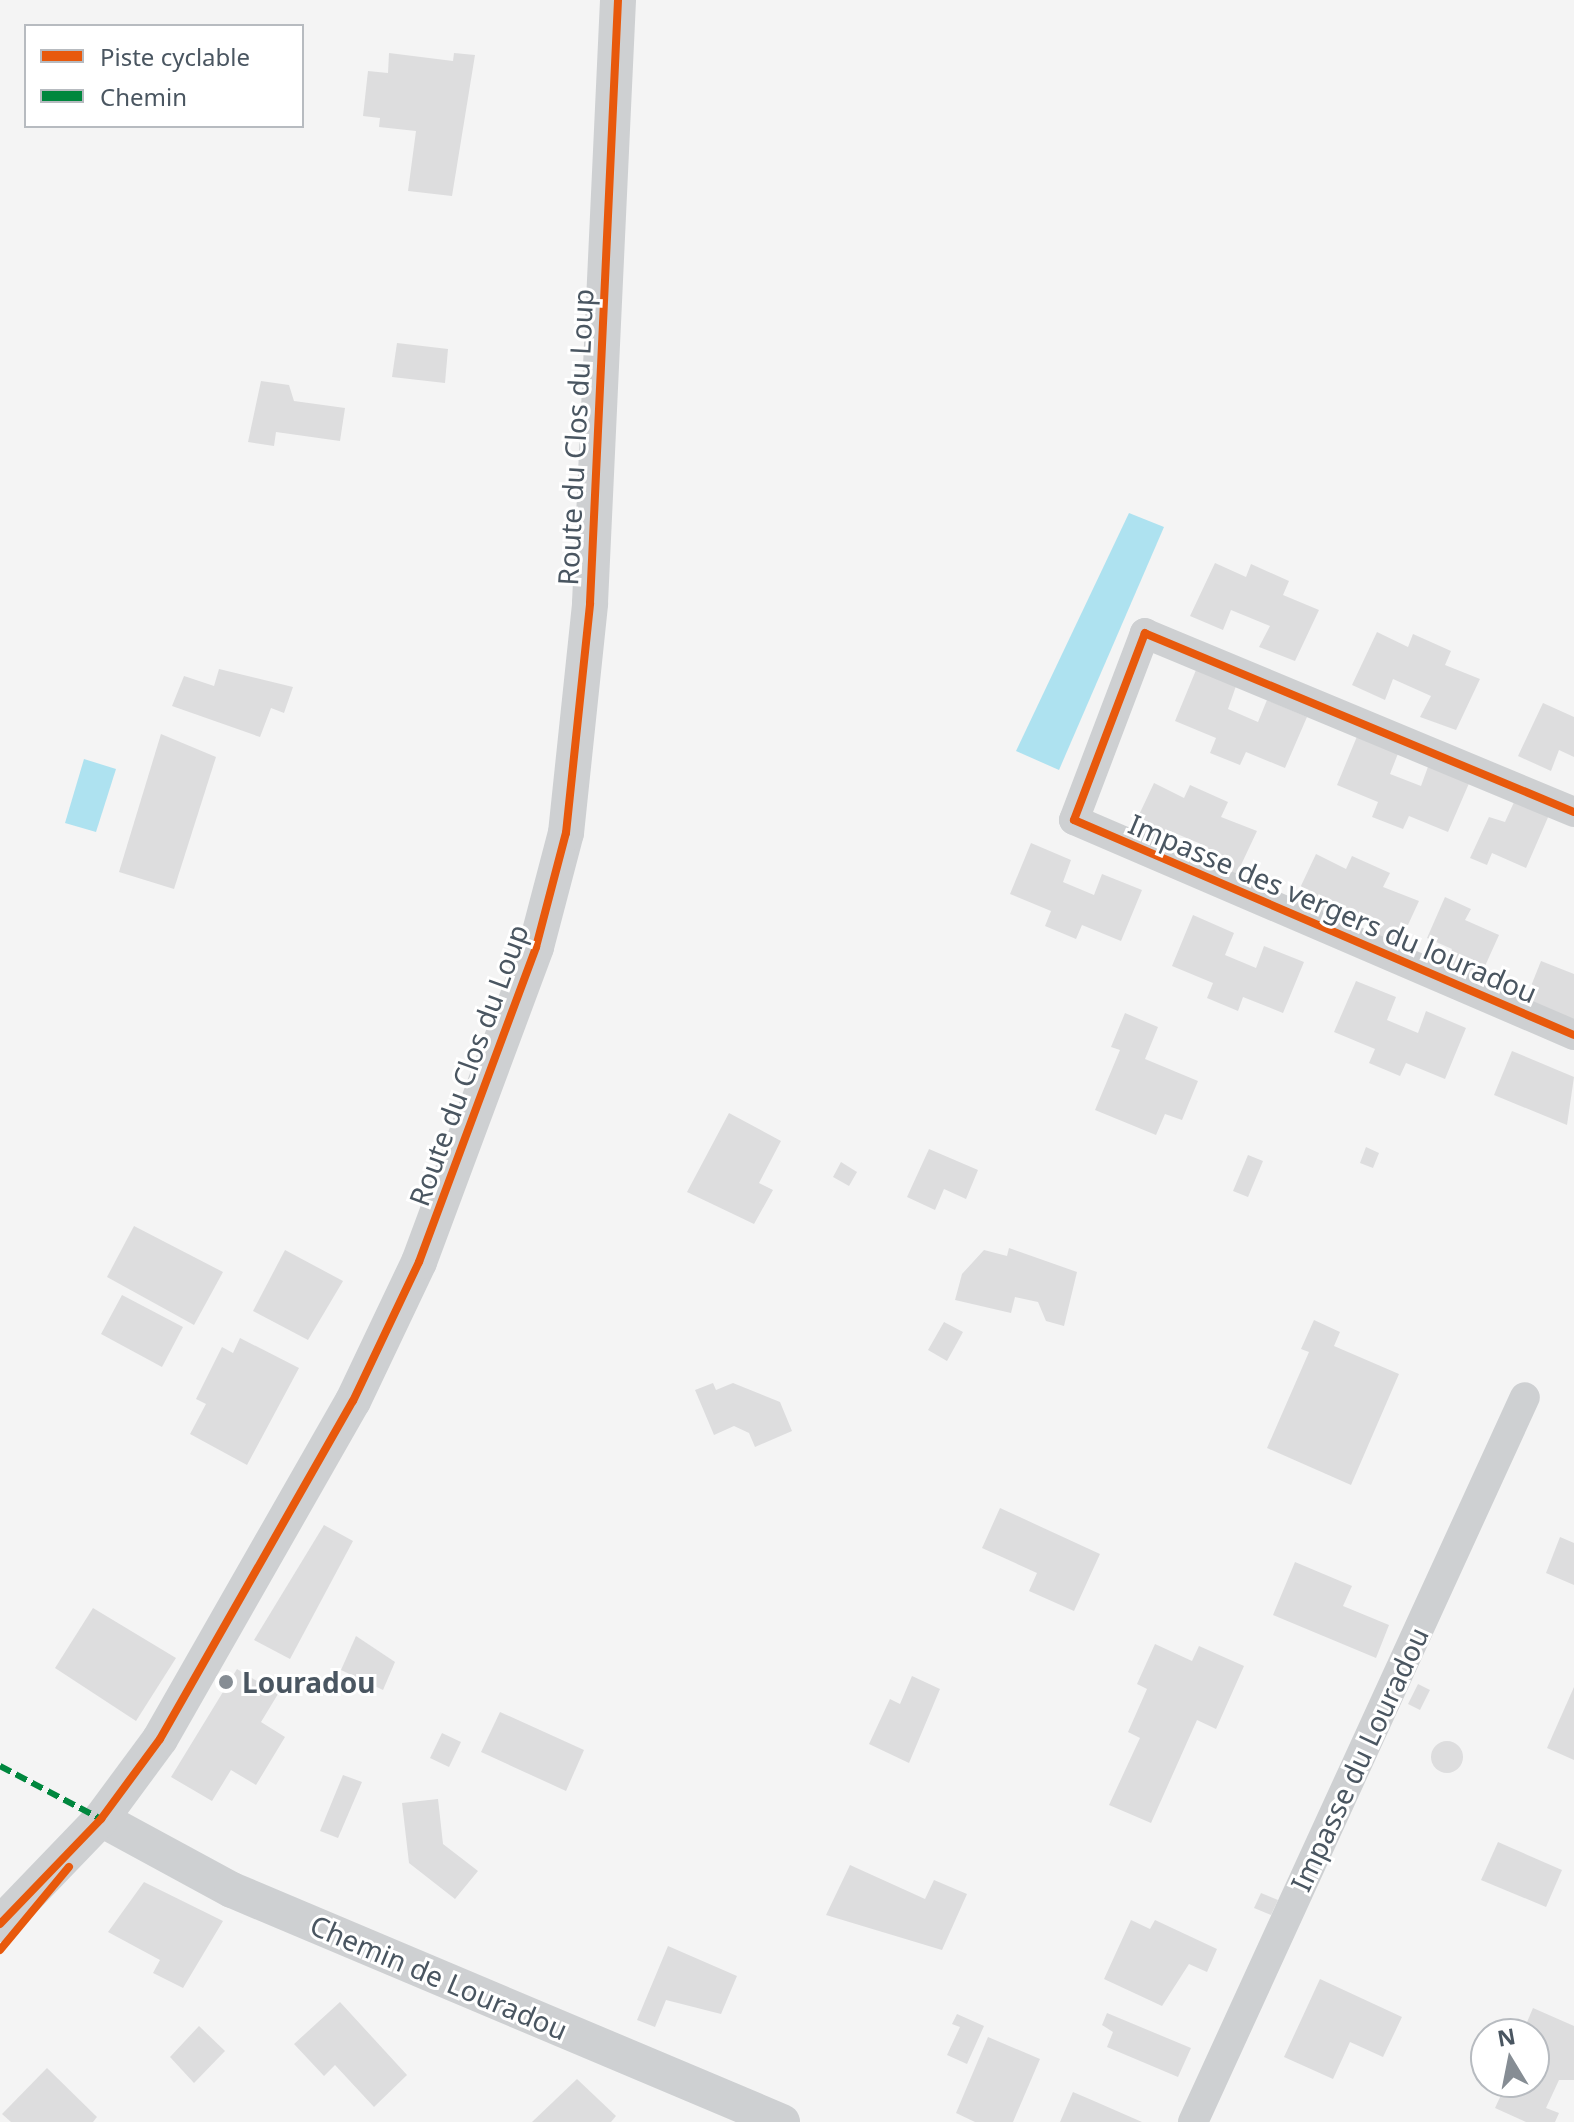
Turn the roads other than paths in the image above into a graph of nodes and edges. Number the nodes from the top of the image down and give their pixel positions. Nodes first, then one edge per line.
1 (618, 0) edge
2 (1574, 812) edge
3 (1574, 1035) edge
4 (1525, 1397) dead end
5 (101, 1819) junction
6 (0, 1924) edge
7 (782, 2122) edge
8 (1193, 2122) edge

1 - 5 street, Route du Clos du Loup
2 - 3 street, Impasse des vergers du louradou
4 - 8 street, Impasse du Louradou
5 - 6 street, Route du Clos du Loup
5 - 7 street, Chemin de Louradou

